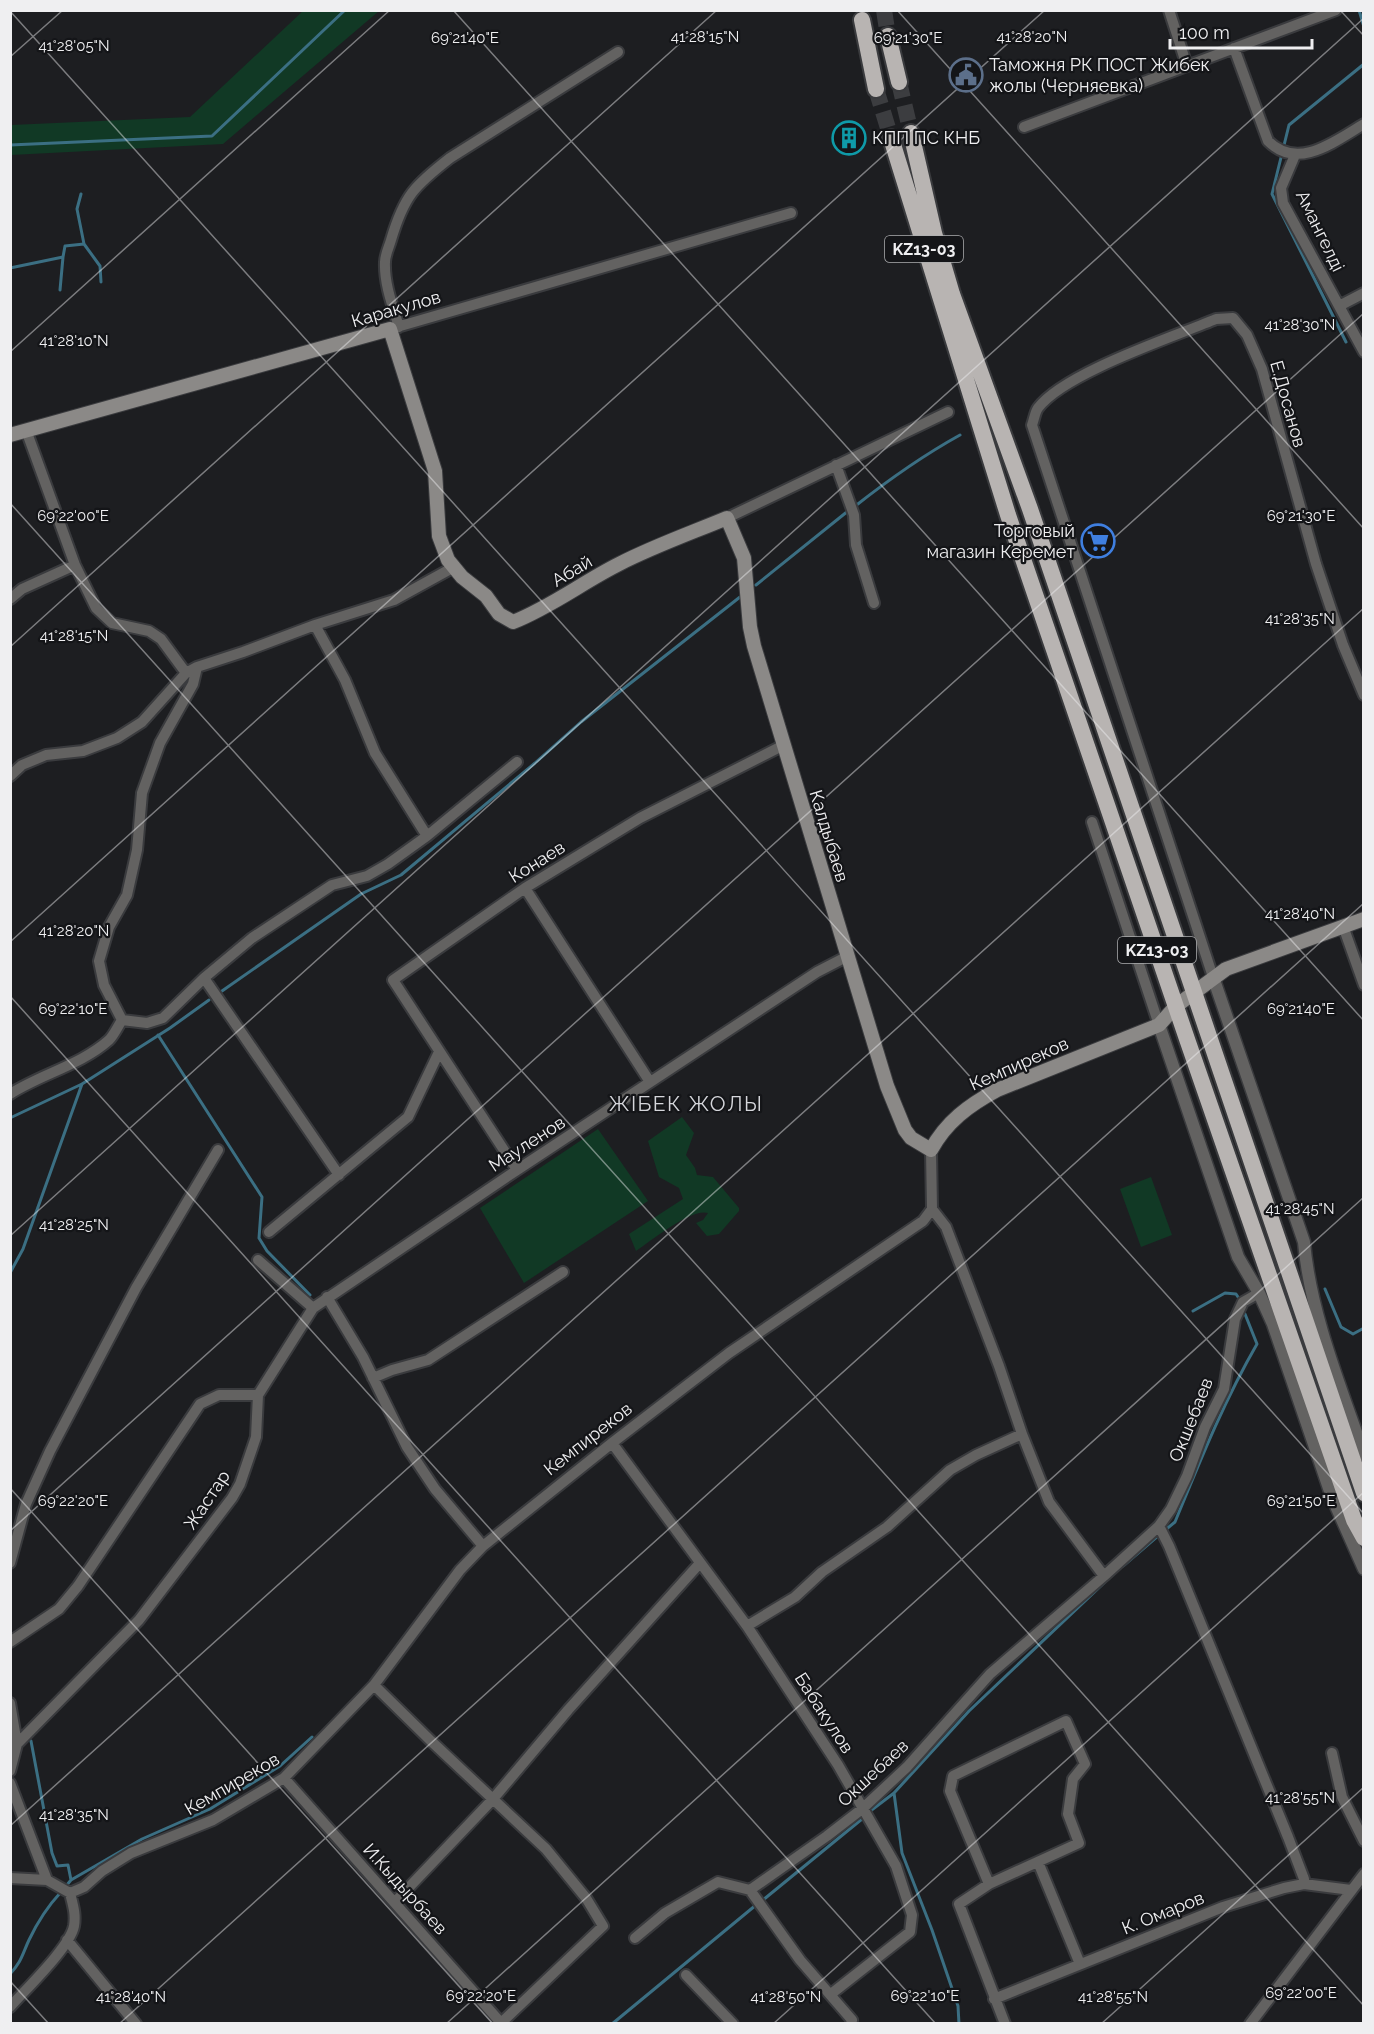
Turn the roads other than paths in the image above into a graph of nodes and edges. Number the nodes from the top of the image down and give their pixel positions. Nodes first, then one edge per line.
1 (1169, 10) edge
2 (1336, 10) edge
3 (862, 20) dead end
4 (888, 36) tunnel mouth
5 (1234, 48) junction
6 (618, 52) dead end
7 (1187, 66) junction
8 (899, 82) tunnel mouth
9 (876, 89) tunnel mouth
10 (1364, 124) edge
11 (1024, 127) dead end
12 (911, 133) tunnel mouth
13 (891, 138) tunnel mouth
14 (1295, 155) junction
15 (791, 213) dead end
16 (1364, 293) edge
17 (1339, 306) junction
18 (394, 328) junction
19 (1364, 352) edge
20 (967, 356) junction
21 (948, 412) dead end
22 (26, 430) junction
23 (10, 435) edge
24 (836, 465) junction
25 (1030, 509) junction
26 (1008, 515) junction
27 (727, 518) junction
28 (75, 564) junction
29 (454, 567) junction
30 (10, 598) edge
31 (874, 603) dead end
32 (315, 625) junction
33 (197, 667) junction
34 (186, 673) junction
35 (1364, 694) edge
36 (782, 746) junction
37 (517, 762) dead end
38 (10, 776) edge
39 (1092, 822) dead end
40 (427, 836) junction
41 (525, 888) junction
42 (1364, 919) edge
43 (1343, 927) junction
44 (848, 956) junction
45 (1213, 977) junction
46 (204, 978) junction
47 (1364, 985) edge
48 (1195, 992) junction
49 (1176, 1006) junction
50 (122, 1020) junction
51 (1159, 1025) junction
52 (439, 1052) junction
53 (650, 1082) junction
54 (10, 1094) edge
55 (218, 1150) dead end
56 (931, 1150) junction
57 (517, 1170) junction
58 (339, 1175) junction
59 (932, 1209) junction
60 (269, 1232) dead end
61 (258, 1260) dead end
62 (563, 1272) dead end
63 (1259, 1293) junction
64 (327, 1297) junction
65 (313, 1308) junction
66 (373, 1378) junction
67 (258, 1395) junction
68 (1022, 1434) junction
69 (612, 1443) junction
70 (1364, 1455) edge
71 (1364, 1493) edge
72 (1159, 1526) junction
73 (1364, 1538) edge
74 (483, 1546) junction
75 (10, 1563) edge
76 (700, 1563) junction
77 (1364, 1569) edge
78 (1104, 1576) junction
79 (747, 1626) junction
80 (10, 1642) edge
81 (374, 1685) junction
82 (10, 1703) edge
83 (17, 1744) junction
84 (1332, 1753) dead end
85 (10, 1771) edge
86 (284, 1778) junction
87 (10, 1783) edge
88 (493, 1799) junction
89 (861, 1809) junction
90 (1364, 1841) edge
91 (1038, 1862) junction
92 (1364, 1874) edge
93 (10, 1878) edge
94 (47, 1880) junction
95 (989, 1884) junction
96 (1304, 1884) junction
97 (750, 1890) junction
98 (1351, 1890) junction
99 (70, 1893) junction
100 (395, 1902) junction
101 (635, 1938) dead end
102 (67, 1940) junction
103 (1080, 1964) junction
104 (686, 1975) dead end
105 (831, 1994) junction
106 (994, 2000) junction
107 (10, 2007) edge
108 (501, 2023) edge
109 (136, 2024) edge
110 (733, 2024) edge
111 (851, 2024) edge
112 (1005, 2024) edge
113 (1250, 2024) edge

1 - 7 street
2 - 5 street
3 - 9 highway
4 - 8 highway
5 - 7 street
5 - 14 street
6 - 18 street
7 - 11 street
10 - 14 street
12 - 20 highway, KZ13-03
13 - 20 highway, KZ13-03
14 - 17 street, Амангелді
15 - 18 street, Каракулов
16 - 17 street
17 - 19 street, Амангелді
18 - 22 main road, Каракулов
18 - 29 main road, Абай
20 - 25 highway, KZ13-03
20 - 26 highway, KZ13-03
21 - 24 street, Абай
22 - 23 main road, Каракулов
22 - 28 street
24 - 27 street, Абай
24 - 31 street
25 - 26 highway
25 - 48 highway, KZ13-03
26 - 49 highway, KZ13-03
27 - 29 main road, Абай
27 - 36 main road, Калдыбаев
28 - 30 street
28 - 34 street
29 - 32 street
32 - 33 street
32 - 40 street
33 - 34 street
33 - 50 street
34 - 38 street
35 - 45 street, Е.Досанов
36 - 41 street, Конаев
36 - 44 main road, Калдыбаев
37 - 40 street
39 - 51 street
40 - 46 street
41 - 52 street, Конаев
41 - 53 street
42 - 43 main road, Кемпиреков
43 - 45 main road, Кемпиреков
43 - 47 street
44 - 53 street, Мауленов
44 - 56 main road, Калдыбаев
45 - 48 main road, Кемпиреков
45 - 70 street
46 - 50 street
46 - 58 street
48 - 49 main road, Кемпиреков
48 - 71 highway, KZ13-03
49 - 51 main road, Кемпиреков
49 - 73 highway, KZ13-03
50 - 54 street
51 - 56 main road, Кемпиреков
51 - 63 street
52 - 57 street, Конаев
52 - 58 street
53 - 57 street, Мауленов
55 - 75 street
56 - 59 street
57 - 64 street, Мауленов
58 - 60 street
59 - 68 street
59 - 69 street, Кемпиреков
61 - 65 street
62 - 66 street
63 - 72 street, Окшебаев
63 - 77 street
64 - 65 street, Мауленов
64 - 66 street
65 - 67 street, Мауленов
66 - 74 street
67 - 80 street
67 - 83 street, Жастар
68 - 78 street
68 - 79 street
69 - 74 street, Кемпиреков
69 - 76 street, Бабакулов
72 - 78 street, Окшебаев
72 - 96 street
74 - 81 street, Кемпиреков
76 - 79 street, Бабакулов
76 - 88 street
78 - 89 street, Окшебаев
79 - 89 street, Бабакулов
81 - 86 street, Кемпиреков
81 - 88 street
82 - 83 street, Жастар
83 - 85 street, Жастар
84 - 90 street
86 - 99 street, Кемпиреков
86 - 100 street, И.Кыдырбаев
87 - 94 street
88 - 100 street
88 - 108 street
89 - 97 street, Окшебаев
89 - 105 street, Бабакулов
91 - 95 street
91 - 95 street
91 - 103 street
92 - 98 street
93 - 94 street
94 - 99 street
95 - 106 street
96 - 98 street, К. Омаров
96 - 103 street, К. Омаров
97 - 101 street
97 - 105 street
98 - 113 street
99 - 102 street
100 - 108 street, И.Кыдырбаев
102 - 107 street
102 - 109 street
103 - 106 street, К. Омаров
104 - 110 street
105 - 111 street
106 - 112 street

